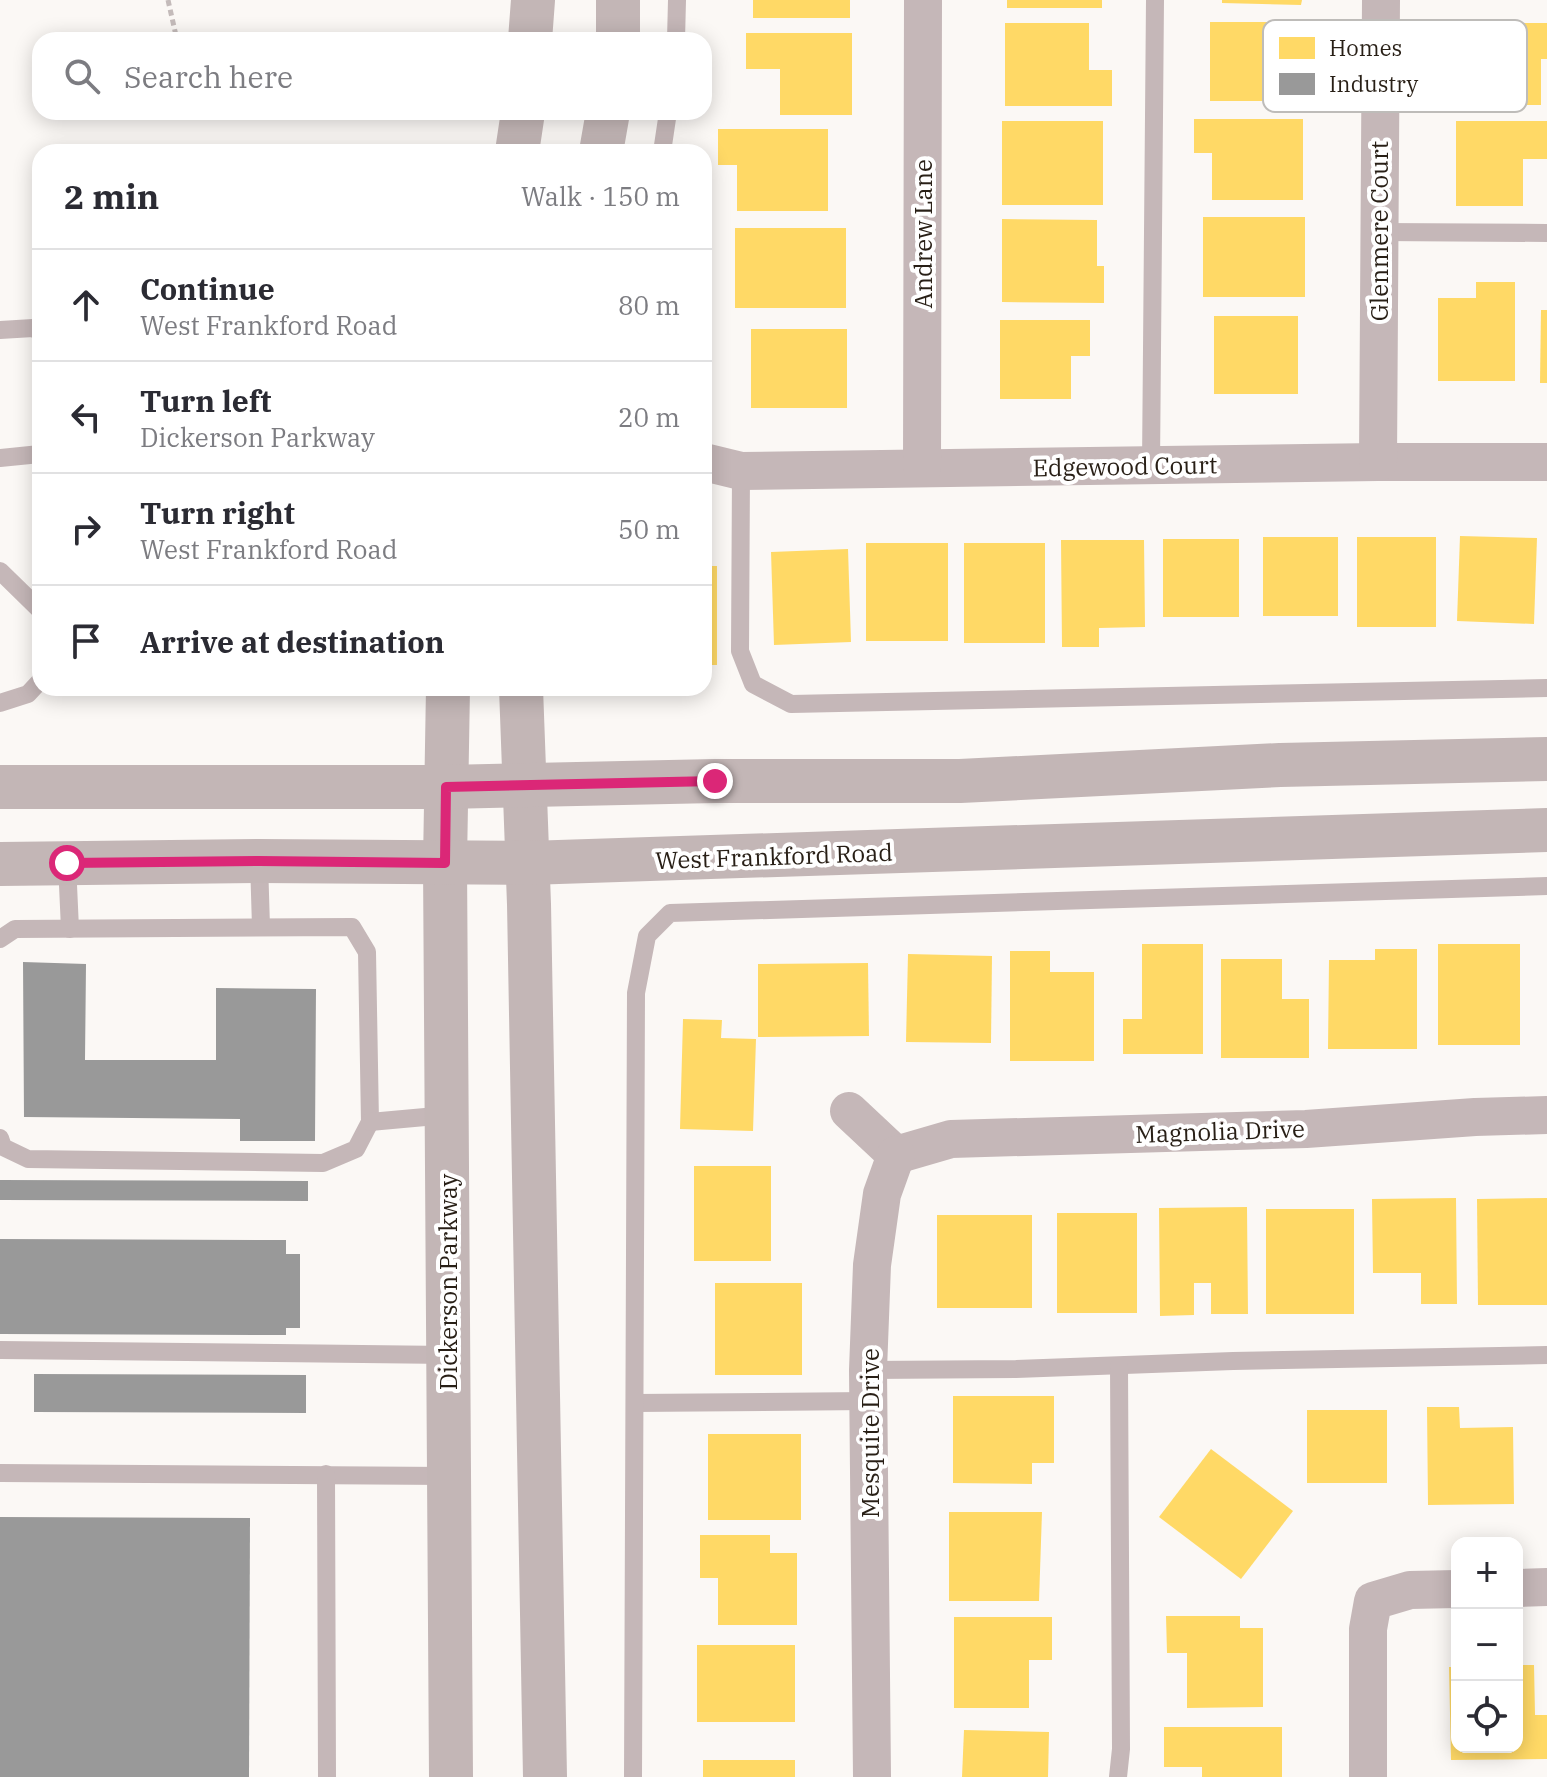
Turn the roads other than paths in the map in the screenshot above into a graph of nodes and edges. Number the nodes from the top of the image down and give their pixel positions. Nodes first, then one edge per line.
1 (533, 0) edge
2 (618, 0) edge
3 (677, 0) edge
4 (923, 0) edge
5 (1155, 0) edge
6 (1381, 0) edge
7 (1381, 20) edge
8 (531, 32) edge
9 (618, 32) edge
10 (676, 32) edge
11 (1380, 112) edge
12 (522, 120) edge
13 (607, 120) edge
14 (667, 120) edge
15 (518, 144) edge
16 (602, 144) edge
17 (663, 144) edge
18 (1379, 232) junction
19 (1547, 233) edge
20 (32, 324) edge
21 (0, 330) edge
22 (32, 455) edge
23 (0, 458) edge
24 (1378, 462) junction
25 (1547, 462) edge
26 (712, 464) edge
27 (1151, 466) junction
28 (922, 468) junction
29 (741, 471) junction
30 (0, 571) edge
31 (32, 602) edge
32 (1547, 688) edge
33 (32, 690) edge
34 (448, 696) edge
35 (521, 696) edge
36 (0, 703) edge
37 (1547, 759) edge
38 (526, 786) junction
39 (0, 787) edge
40 (446, 787) junction
41 (1547, 830) edge
42 (259, 861) junction
43 (67, 863) junction
44 (445, 863) junction
45 (528, 863) junction
46 (0, 864) edge
47 (1547, 886) edge
48 (261, 927) junction
49 (70, 929) junction
50 (0, 939) edge
51 (849, 1111) dead end
52 (447, 1115) junction
53 (1547, 1115) edge
54 (370, 1122) junction
55 (0, 1138) edge
56 (896, 1155) junction
57 (0, 1350) edge
58 (449, 1355) junction
59 (1547, 1355) edge
60 (1119, 1366) junction
61 (868, 1386) junction
62 (635, 1403) junction
63 (0, 1473) edge
64 (326, 1474) junction
65 (450, 1476) junction
66 (1547, 1587) edge
67 (1523, 1588) edge
68 (1451, 1589) edge
69 (327, 1777) edge
70 (451, 1777) edge
71 (545, 1777) edge
72 (633, 1777) edge
73 (872, 1777) edge
74 (1118, 1777) edge
75 (1368, 1777) edge

1 - 8 main road
2 - 9 main road
3 - 10 lane
4 - 28 street, Andrew Lane
5 - 27 lane
6 - 7 street, Glenmere Court
11 - 18 street, Glenmere Court
12 - 15 main road
13 - 16 main road
14 - 17 lane
18 - 19 lane
18 - 24 street, Glenmere Court
20 - 21 lane
22 - 23 lane
24 - 25 street, Edgewood Court
24 - 27 street, Edgewood Court
26 - 29 street, Edgewood Court
27 - 28 street, Edgewood Court
28 - 29 street, Edgewood Court
29 - 32 lane
30 - 31 lane
33 - 36 lane
34 - 40 main road, Dickerson Parkway
35 - 38 main road
37 - 38 main road
38 - 40 main road
38 - 45 main road
39 - 40 main road
40 - 44 main road, Dickerson Parkway
41 - 45 main road, West Frankford Road
42 - 43 main road, West Frankford Road
42 - 44 main road, West Frankford Road
42 - 48 lane
43 - 46 main road, West Frankford Road
43 - 49 lane
44 - 45 main road, West Frankford Road
44 - 52 main road, Dickerson Parkway
45 - 71 main road
47 - 62 lane
48 - 49 lane
48 - 54 lane
49 - 50 lane
51 - 56 street
52 - 54 lane
52 - 58 main road, Dickerson Parkway
53 - 56 street, Magnolia Drive
54 - 55 lane
56 - 61 street, Mesquite Drive
57 - 58 lane
58 - 65 main road, Dickerson Parkway
59 - 60 lane
60 - 61 lane
60 - 74 lane
61 - 62 lane
61 - 73 street, Mesquite Drive
62 - 72 lane
63 - 64 lane
64 - 65 lane
64 - 69 lane
65 - 70 main road, Dickerson Parkway
66 - 67 street
68 - 75 street

